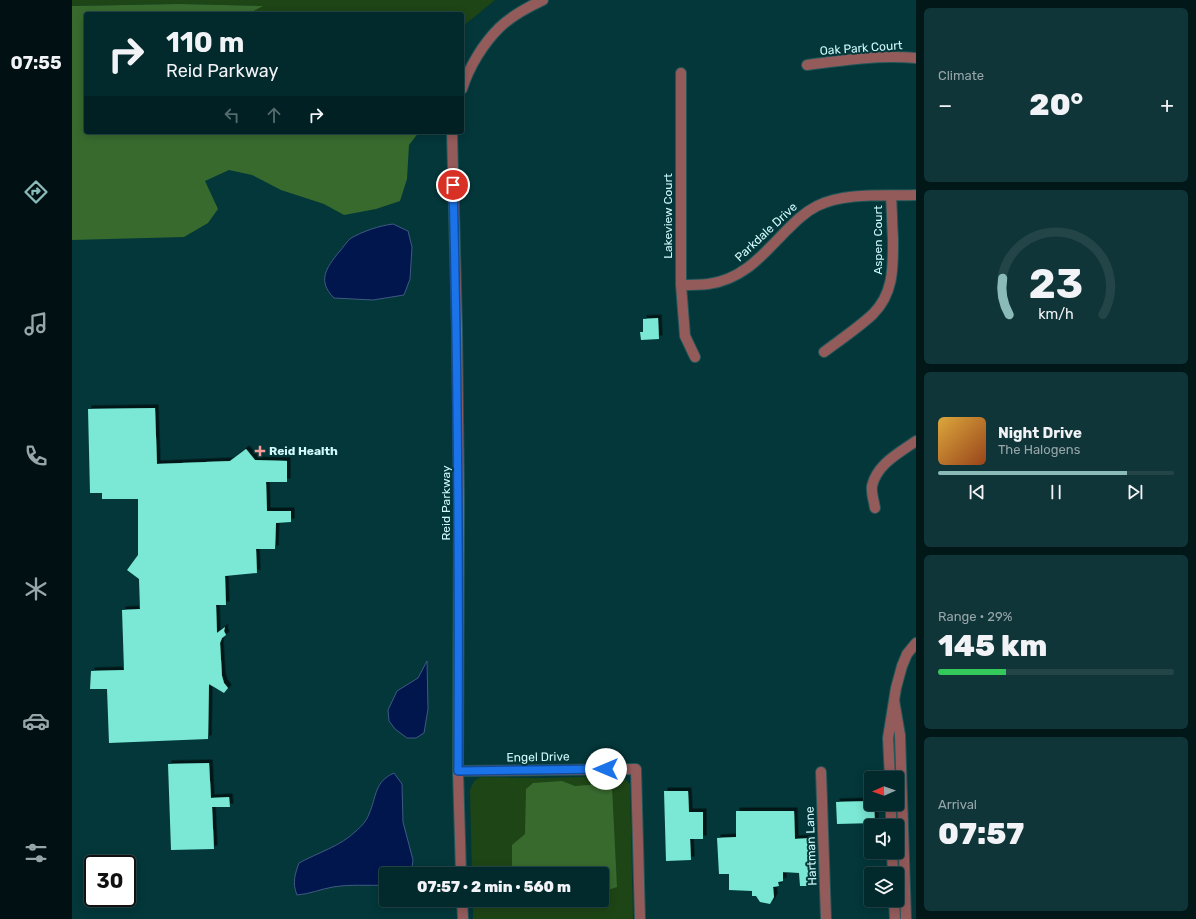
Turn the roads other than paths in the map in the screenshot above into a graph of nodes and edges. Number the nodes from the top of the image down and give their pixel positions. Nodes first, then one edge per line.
1 (543, 0) edge
2 (916, 58) edge
3 (807, 65) dead end
4 (681, 72) dead end
5 (464, 85) edge
6 (452, 134) edge
7 (916, 195) edge
8 (891, 196) junction
9 (681, 285) junction
10 (824, 352) dead end
11 (695, 357) dead end
12 (916, 441) edge
13 (875, 508) dead end
14 (916, 643) edge
15 (894, 700) junction
16 (458, 771) junction
17 (890, 771) edge
18 (821, 772) dead end
19 (461, 867) edge
20 (462, 907) edge
21 (894, 907) edge
22 (462, 919) edge
23 (640, 919) edge
24 (826, 919) edge
25 (895, 919) edge
26 (906, 919) edge

1 - 5 street
2 - 3 street, Oak Park Court
4 - 9 street, Lakeview Court
6 - 16 street, Reid Parkway
7 - 8 street, Parkdale Drive
8 - 9 street, Parkdale Drive
8 - 10 street, Aspen Court
9 - 11 street, Lakeview Court
12 - 13 street
14 - 15 street
15 - 17 street
15 - 26 street
16 - 19 street, Reid Parkway
16 - 23 street, Engel Drive
18 - 24 street, Hartman Lane
20 - 22 street
21 - 25 street

